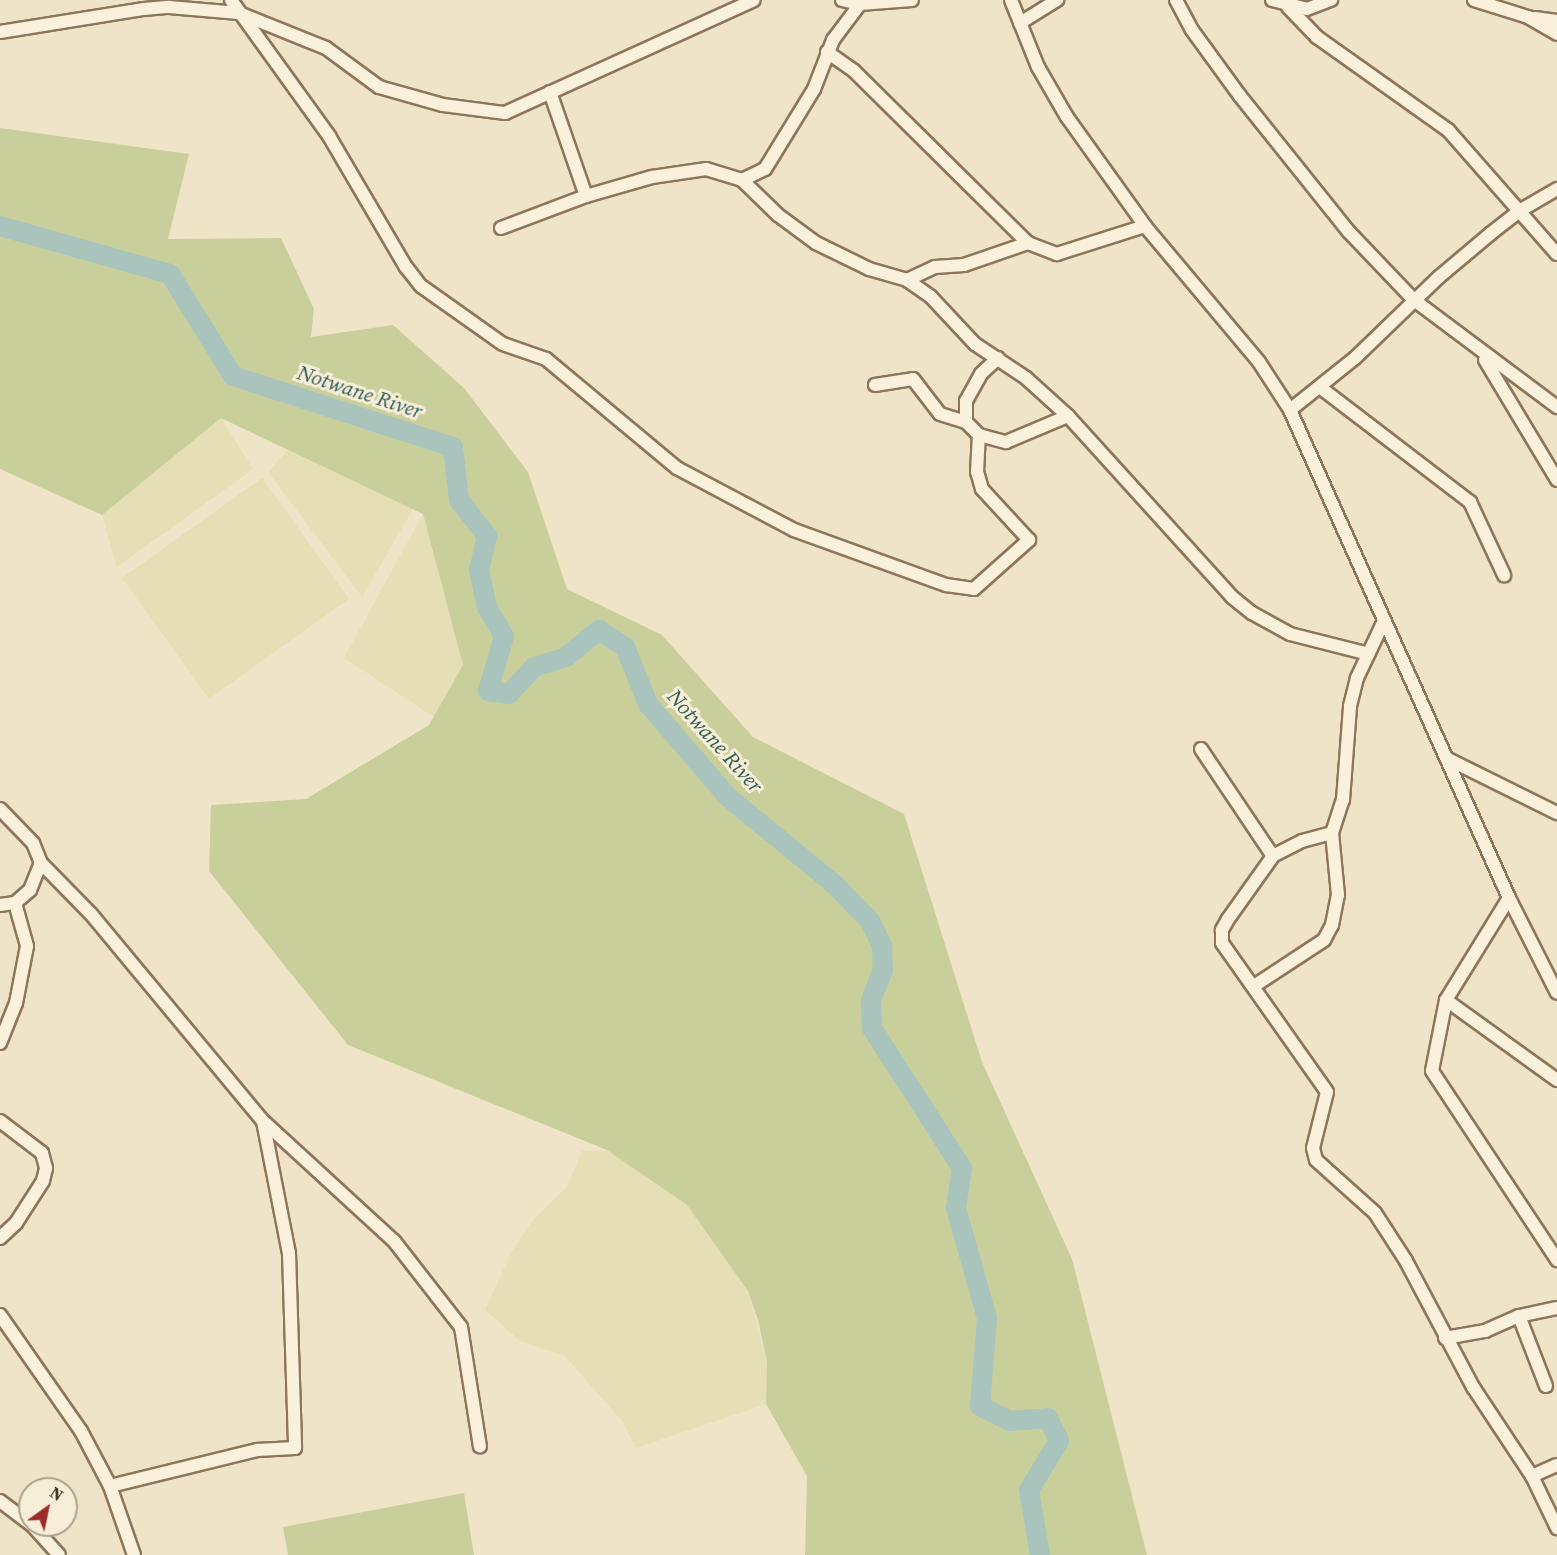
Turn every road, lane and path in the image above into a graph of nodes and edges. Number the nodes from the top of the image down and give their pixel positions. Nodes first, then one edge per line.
1 (231, 0) edge
2 (754, 0) edge
3 (842, 0) edge
4 (912, 0) edge
5 (1011, 0) edge
6 (1058, 0) edge
7 (1176, 0) edge
8 (1272, 0) edge
9 (1331, 0) edge
10 (1474, 0) edge
11 (860, 4) junction
12 (731, 6) edge
13 (1288, 7) junction
14 (239, 13) junction
15 (1528, 17) junction
16 (1557, 21) edge
17 (1020, 23) junction
18 (0, 32) edge
19 (1557, 34) edge
20 (826, 52) junction
21 (550, 92) junction
22 (742, 180) junction
23 (1557, 189) edge
24 (586, 195) junction
25 (1521, 210) junction
26 (1146, 226) junction
27 (501, 228) dead end
28 (1028, 243) junction
29 (1557, 254) edge
30 (907, 280) junction
31 (1414, 300) junction
32 (1479, 351) junction
33 (998, 358) junction
34 (875, 385) dead end
35 (1321, 388) junction
36 (1557, 407) edge
37 (1290, 410) junction
38 (1068, 416) junction
39 (966, 422) junction
40 (979, 435) junction
41 (1557, 480) edge
42 (1504, 575) dead end
43 (1384, 621) junction
44 (1369, 654) junction
45 (1201, 749) dead end
46 (1448, 759) junction
47 (0, 809) edge
48 (1557, 813) edge
49 (1332, 833) junction
50 (1273, 856) junction
51 (41, 863) junction
52 (1509, 898) junction
53 (15, 903) junction
54 (0, 905) edge
55 (1254, 986) junction
56 (1557, 993) edge
57 (1446, 1000) junction
58 (0, 1043) edge
59 (1557, 1080) edge
60 (0, 1121) edge
61 (263, 1121) junction
62 (0, 1238) edge
63 (1557, 1260) edge
64 (1557, 1308) edge
65 (0, 1315) edge
66 (1519, 1316) junction
67 (1445, 1338) junction
68 (1546, 1386) dead end
69 (480, 1447) dead end
70 (1557, 1465) edge
71 (1532, 1476) junction
72 (110, 1486) junction
73 (0, 1501) edge
74 (18, 1514) edge
75 (1557, 1528) edge
76 (43, 1537) edge
77 (59, 1555) edge
78 (134, 1555) edge

1 - 14 street
2 - 12 street
3 - 11 street
4 - 11 street
5 - 17 street
6 - 17 street
7 - 31 street
8 - 13 street
9 - 13 street
10 - 15 street
11 - 20 street
12 - 21 street
13 - 25 street
14 - 18 street
14 - 21 street
14 - 40 street
15 - 16 street
15 - 19 street
17 - 26 street
20 - 22 street
20 - 28 street
21 - 24 street
22 - 24 street
22 - 30 street
23 - 25 street
24 - 27 street
25 - 29 street
25 - 31 street
26 - 28 street
26 - 37 street
28 - 30 street
30 - 33 street
31 - 32 street
31 - 35 street
32 - 36 street
32 - 41 street
33 - 38 street
33 - 39 street
34 - 39 street
35 - 37 street
35 - 42 street
37 - 43 street
38 - 40 street
38 - 44 street
39 - 40 street
43 - 44 street
43 - 46 street
44 - 49 street
45 - 50 street
46 - 48 street
46 - 52 street
47 - 51 street
49 - 50 street
49 - 55 street
50 - 55 street
51 - 53 street
51 - 61 street
52 - 56 street
52 - 57 street
53 - 54 street
53 - 58 street
55 - 67 street
57 - 59 street
57 - 63 street
60 - 62 street
61 - 69 street
61 - 72 street
64 - 66 street
65 - 72 street
66 - 67 street
66 - 68 street
67 - 71 street
70 - 71 street
71 - 75 street
72 - 78 street
73 - 74 street
76 - 77 street

